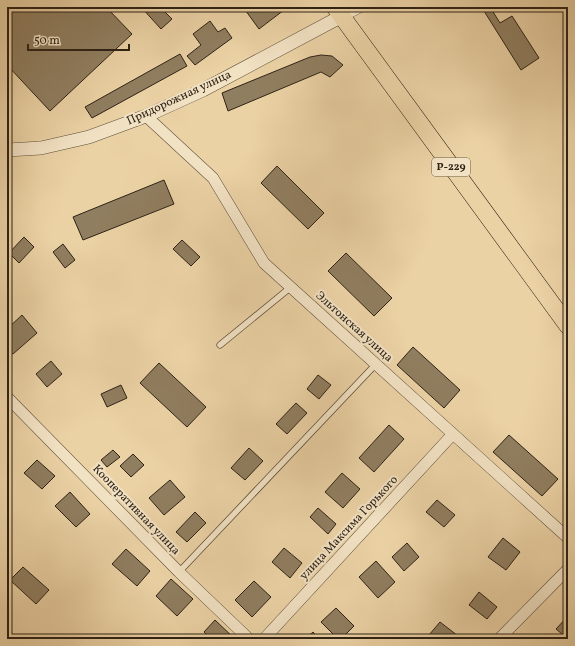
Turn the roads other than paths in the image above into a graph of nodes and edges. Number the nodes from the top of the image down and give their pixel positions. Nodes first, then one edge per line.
1 (360, 7) edge
2 (338, 12) edge
3 (146, 116) junction
4 (7, 150) edge
5 (291, 287) junction
6 (568, 326) edge
7 (220, 345) dead end
8 (376, 364) junction
9 (7, 397) edge
10 (452, 435) junction
11 (568, 538) edge
12 (568, 569) edge
13 (179, 572) junction
14 (249, 639) edge
15 (264, 639) edge
16 (499, 639) edge

1 - 2 street
2 - 3 street, Придорожная улица
2 - 6 main road, Р-229
3 - 4 street, Придорожная улица
3 - 5 street, Эльтонская улица
5 - 7 lane
5 - 8 street, Эльтонская улица
8 - 10 street, Эльтонская улица
8 - 13 lane
9 - 13 street, Кооперативная улица
10 - 11 street, Эльтонская улица
10 - 15 street, улица Максима Горького
12 - 16 street
13 - 14 street, Кооперативная улица

